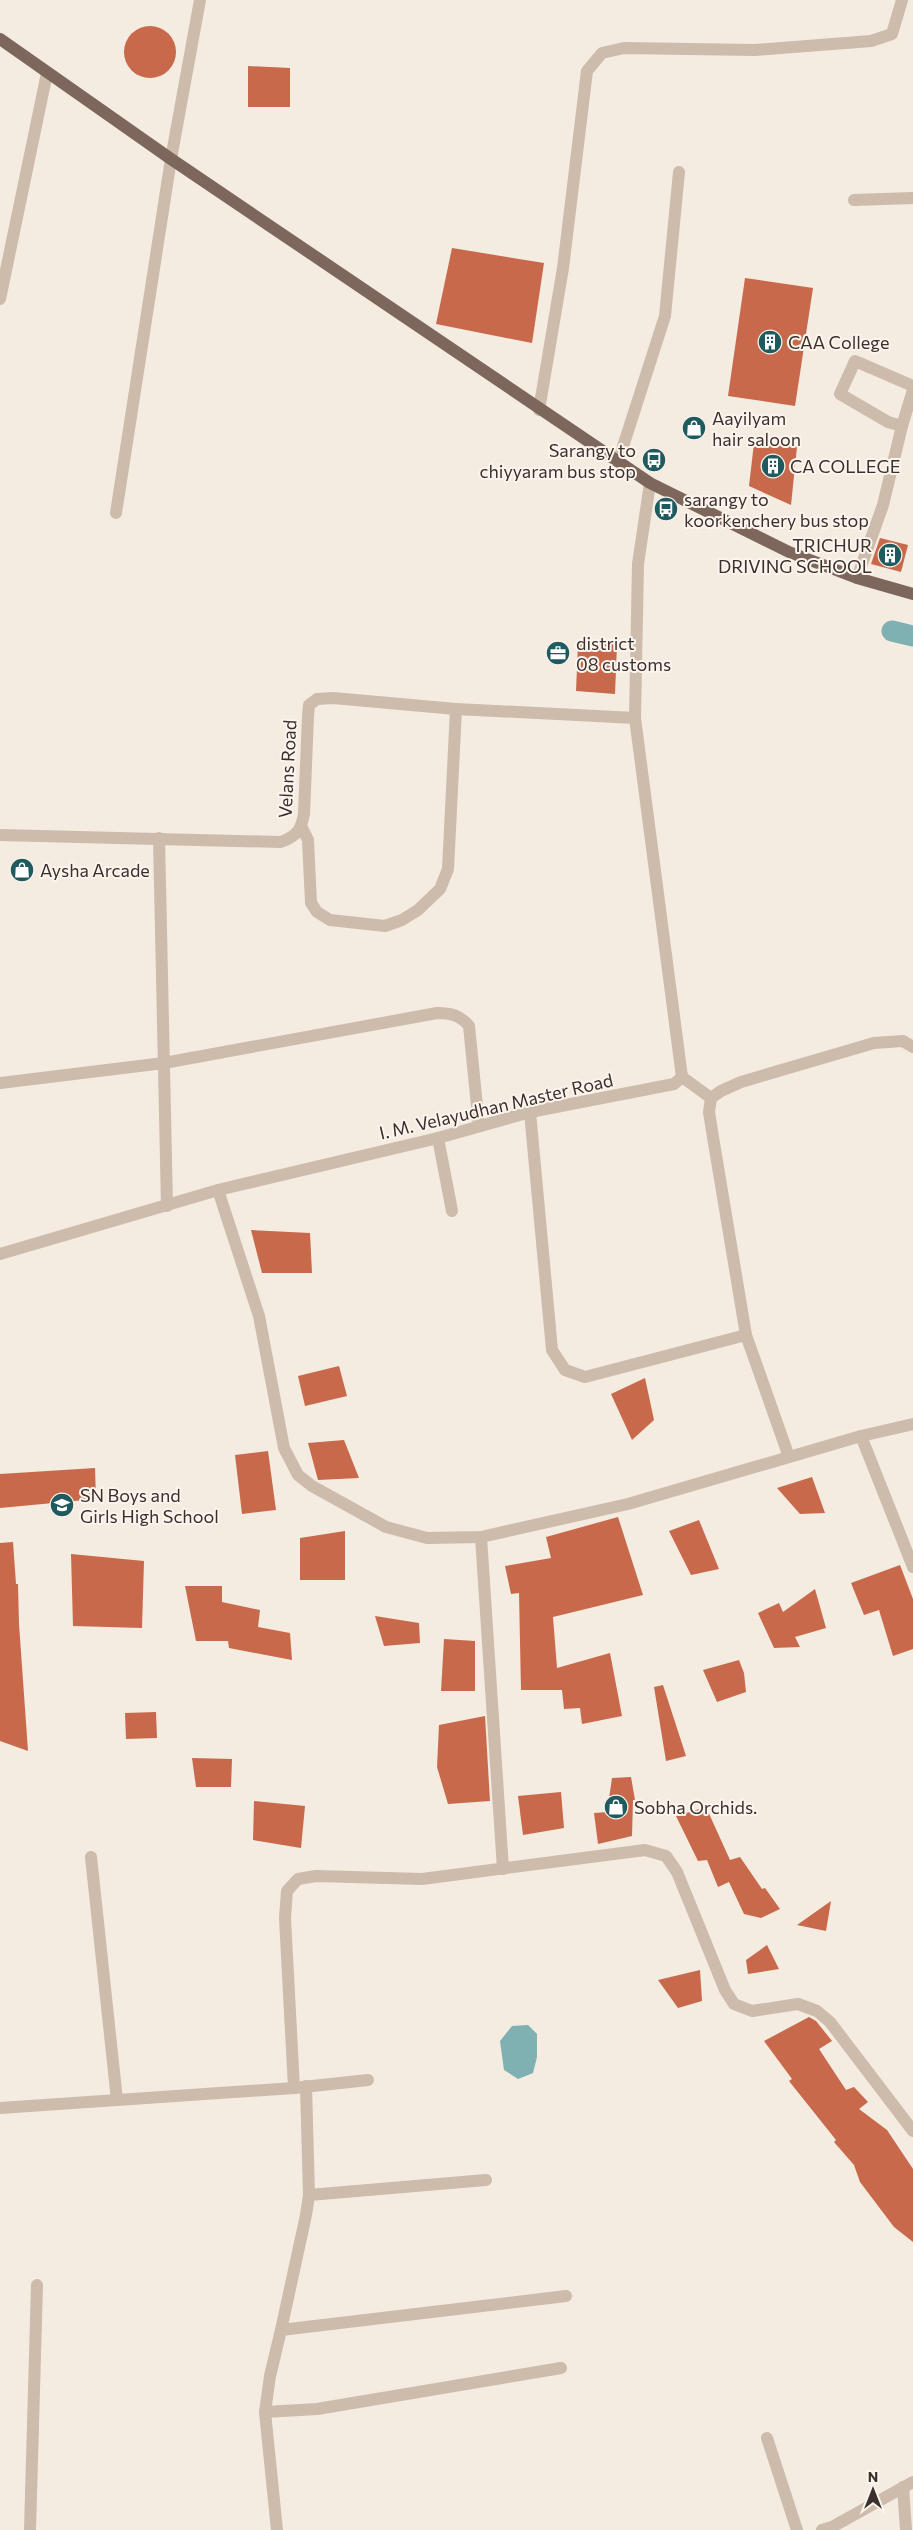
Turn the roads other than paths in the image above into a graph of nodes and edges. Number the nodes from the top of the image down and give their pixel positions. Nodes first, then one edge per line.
1 (200, 0) edge
2 (902, 0) edge
3 (0, 39) edge
4 (47, 73) junction
5 (171, 159) junction
6 (679, 172) dead end
7 (913, 198) edge
8 (854, 200) dead end
9 (0, 299) edge
10 (913, 386) edge
11 (913, 390) edge
12 (539, 410) junction
13 (903, 422) junction
14 (618, 462) junction
15 (650, 483) junction
16 (116, 513) dead end
17 (857, 578) junction
18 (913, 594) edge
19 (456, 709) junction
20 (635, 718) junction
21 (302, 828) junction
22 (0, 835) edge
23 (159, 838) junction
24 (913, 1046) edge
25 (164, 1064) junction
26 (682, 1076) junction
27 (0, 1083) edge
28 (711, 1098) junction
29 (530, 1112) junction
30 (479, 1126) junction
31 (438, 1138) junction
32 (218, 1190) junction
33 (167, 1206) junction
34 (452, 1211) dead end
35 (0, 1254) edge
36 (746, 1335) junction
37 (913, 1424) edge
38 (861, 1436) junction
39 (788, 1457) junction
40 (481, 1537) junction
41 (913, 1567) edge
42 (91, 1857) dead end
43 (503, 1869) junction
44 (368, 2080) dead end
45 (300, 2087) junction
46 (117, 2100) junction
47 (0, 2108) edge
48 (913, 2132) edge
49 (486, 2180) dead end
50 (308, 2195) junction
51 (37, 2285) dead end
52 (566, 2296) dead end
53 (281, 2330) junction
54 (561, 2368) dead end
55 (265, 2412) junction
56 (768, 2438) dead end
57 (908, 2484) edge
58 (30, 2530) edge
59 (278, 2530) edge
60 (797, 2530) edge
61 (822, 2530) edge
62 (906, 2530) edge

1 - 5 street
2 - 12 street
3 - 4 main road
4 - 5 main road
4 - 9 street
5 - 12 main road
5 - 16 street
6 - 14 street
7 - 8 street
10 - 13 street
11 - 13 street
12 - 14 main road
13 - 17 street
14 - 15 main road
15 - 17 main road
15 - 20 street
17 - 18 main road
19 - 20 street, Velans Road
19 - 21 street, Velans Road
19 - 21 street
20 - 26 street
21 - 23 street, Velans Road
22 - 23 street, Velans Road
23 - 25 street
24 - 28 street
25 - 27 street
25 - 30 street
25 - 33 street
26 - 28 street
26 - 29 street, I. M. Velayudhan Master Road
28 - 36 street
29 - 30 street, I. M. Velayudhan Master Road
29 - 36 street
30 - 31 street, I. M. Velayudhan Master Road
31 - 32 street, I. M. Velayudhan Master Road
31 - 34 street
32 - 33 street, I. M. Velayudhan Master Road
32 - 40 street
33 - 35 street, I. M. Velayudhan Master Road
36 - 39 street
37 - 38 street
38 - 39 street
38 - 41 street
39 - 40 street
40 - 43 street
42 - 46 street
43 - 45 street
43 - 48 street
44 - 45 street
45 - 46 street
45 - 50 street
46 - 47 street
49 - 50 street
50 - 53 street
51 - 58 street
52 - 53 street
53 - 55 street
54 - 55 street
55 - 59 street
56 - 60 street
57 - 61 street
57 - 62 street

